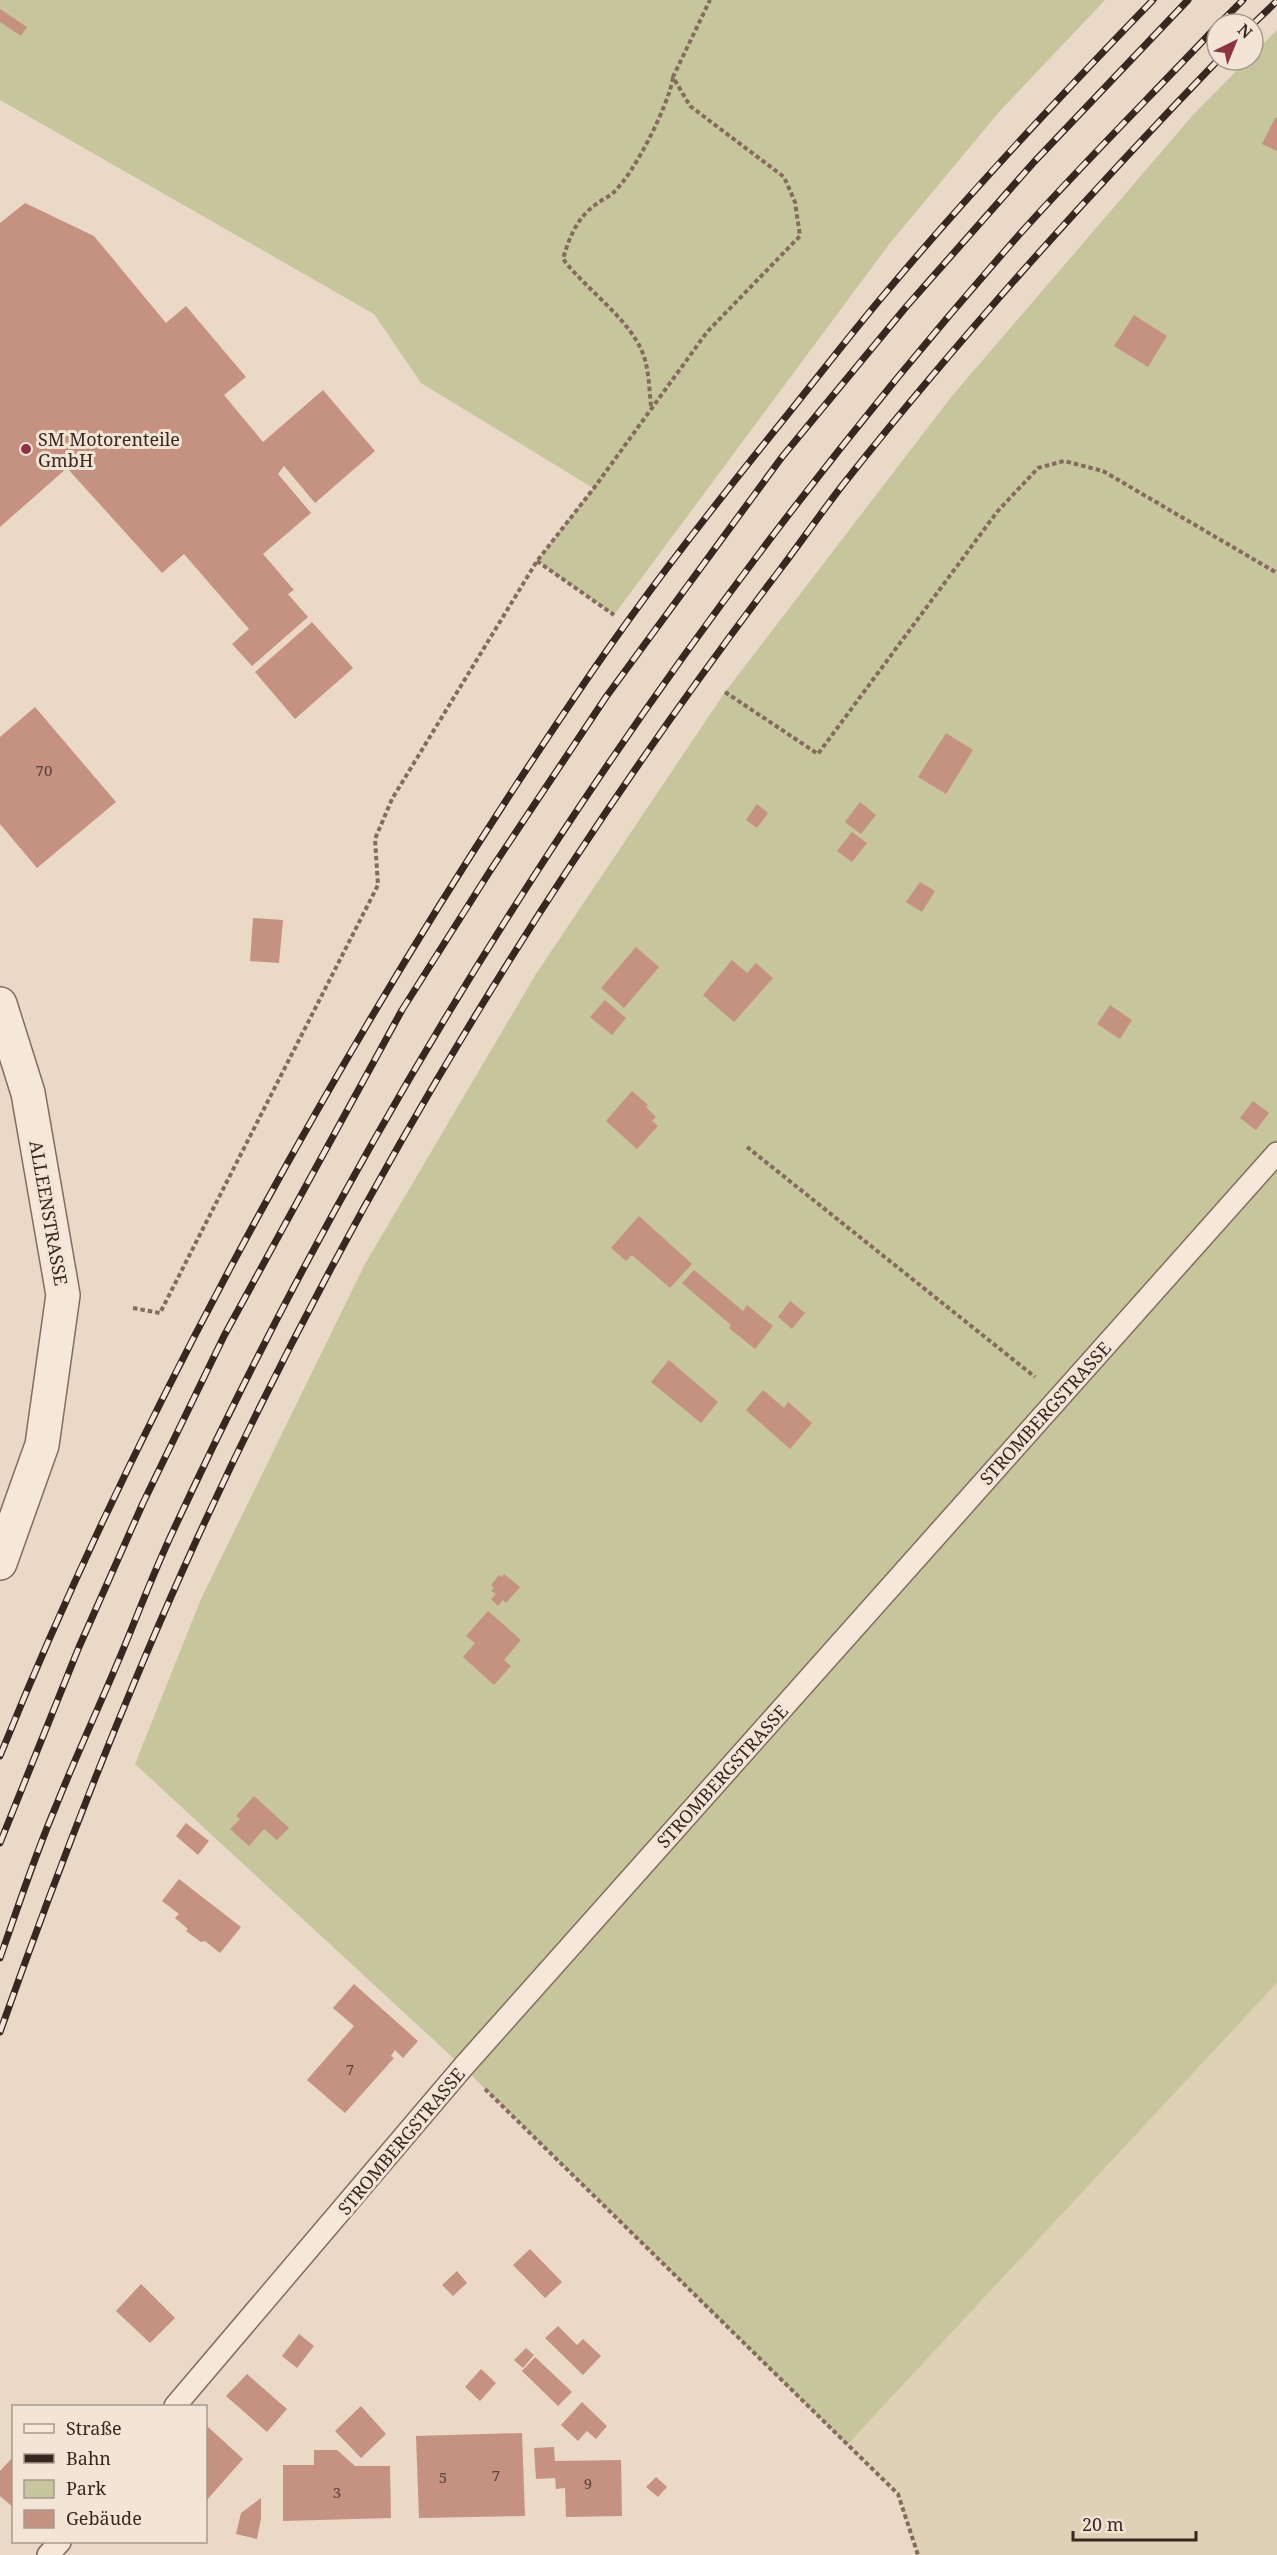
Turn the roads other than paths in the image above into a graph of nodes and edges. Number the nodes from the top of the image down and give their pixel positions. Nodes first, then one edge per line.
1 (0, 1004) edge
2 (1277, 1153) edge
3 (0, 1563) edge
4 (176, 2405) edge
5 (58, 2543) edge
6 (48, 2555) edge

1 - 3 street, ALLEENSTRASSE
2 - 4 lane, STROMBERGSTRASSE
5 - 6 lane

